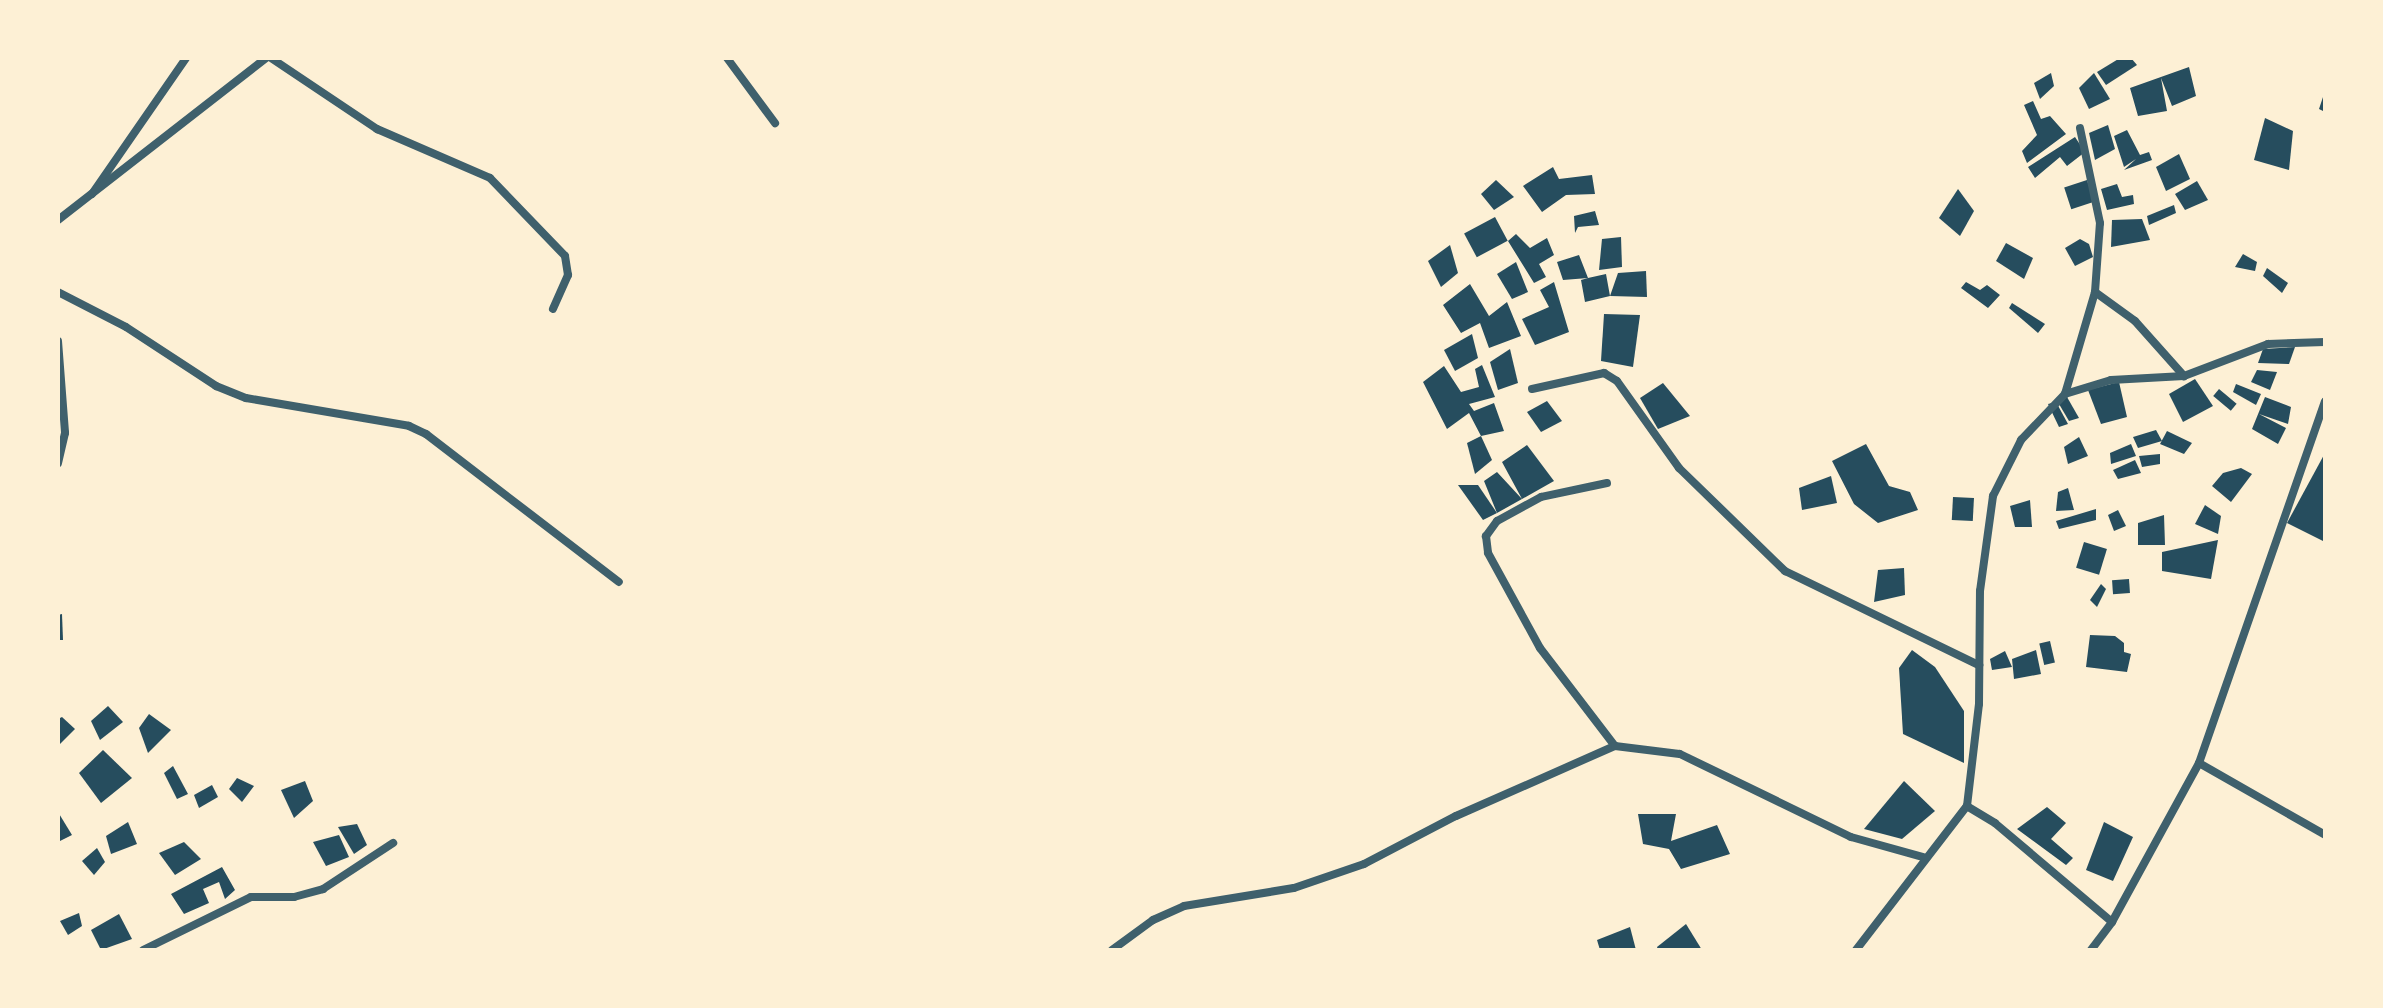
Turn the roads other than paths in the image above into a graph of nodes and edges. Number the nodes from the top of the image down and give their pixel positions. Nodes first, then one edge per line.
1 (186, 58) edge
2 (268, 58) edge
3 (727, 58) edge
4 (775, 123) dead end
5 (2080, 128) dead end
6 (87, 201) junction
7 (58, 220) edge
8 (58, 292) edge
9 (2095, 292) junction
10 (553, 309) dead end
11 (58, 341) edge
12 (2325, 342) edge
13 (2184, 376) junction
14 (1532, 389) dead end
15 (2065, 394) junction
16 (2325, 401) edge
17 (58, 463) edge
18 (1607, 483) dead end
19 (619, 582) dead end
20 (1979, 665) junction
21 (1615, 746) junction
22 (2199, 763) junction
23 (1967, 806) junction
24 (2325, 835) edge
25 (393, 843) dead end
26 (1923, 857) junction
27 (2112, 922) junction
28 (143, 950) edge
29 (1112, 950) edge
30 (1856, 950) edge
31 (2091, 950) edge

1 - 6 street
2 - 6 street
2 - 10 street
3 - 4 street
5 - 9 street
6 - 7 street
8 - 19 street
9 - 13 street
9 - 15 street
11 - 17 street
12 - 13 street
13 - 15 street
14 - 20 street
15 - 20 street
16 - 22 street
18 - 21 street
20 - 23 street
21 - 26 street
21 - 29 street
22 - 24 street
22 - 27 street
23 - 26 street
23 - 27 street
25 - 28 street
26 - 30 street
27 - 31 street

